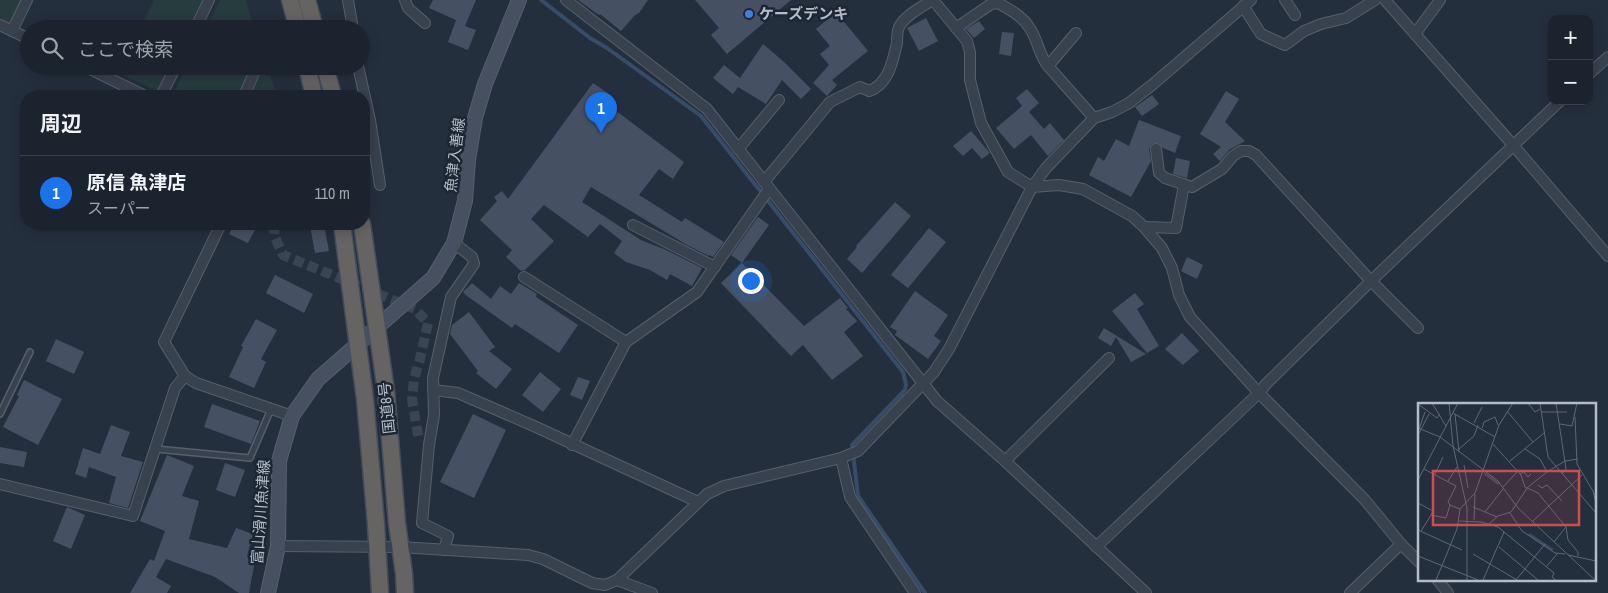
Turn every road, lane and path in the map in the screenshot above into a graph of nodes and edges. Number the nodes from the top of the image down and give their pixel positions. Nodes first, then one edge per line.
1 (27, 0) edge
2 (209, 0) edge
3 (290, 0) edge
4 (307, 0) edge
5 (348, 0) edge
6 (405, 0) edge
7 (519, 0) edge
8 (566, 0) edge
9 (933, 0) edge
10 (1285, 0) edge
11 (1375, 0) edge
12 (1385, 0) edge
13 (1440, 0) edge
14 (1247, 2) edge
15 (1295, 16) dead end
16 (199, 20) edge
17 (296, 20) edge
18 (313, 20) edge
19 (351, 20) edge
20 (425, 24) dead end
21 (0, 26) edge
22 (956, 28) junction
23 (12, 31) junction
24 (1076, 33) dead end
25 (1415, 34) junction
26 (20, 35) edge
27 (1608, 57) edge
28 (1048, 66) junction
29 (1593, 70) edge
30 (102, 75) edge
31 (172, 75) edge
32 (253, 75) edge
33 (310, 75) edge
34 (327, 75) edge
35 (360, 75) edge
36 (133, 90) edge
37 (164, 90) edge
38 (247, 90) edge
39 (313, 90) edge
40 (331, 90) edge
41 (363, 90) edge
42 (779, 100) dead end
43 (1556, 105) edge
44 (1094, 118) junction
45 (370, 120) edge
46 (1513, 145) junction
47 (738, 149) junction
48 (1156, 149) dead end
49 (380, 185) dead end
50 (1184, 185) junction
51 (766, 186) junction
52 (1032, 187) junction
53 (633, 225) dead end
54 (1144, 227) junction
55 (218, 230) edge
56 (343, 230) edge
57 (363, 230) edge
58 (454, 243) junction
59 (1608, 256) edge
60 (715, 267) junction
61 (524, 277) dead end
62 (1371, 281) junction
63 (405, 301) joint
64 (376, 328) junction
65 (1418, 328) dead end
66 (626, 342) junction
67 (358, 344) junction
68 (30, 352) dead end
69 (1109, 358) dead end
70 (185, 376) junction
71 (923, 383) junction
72 (433, 390) junction
73 (1260, 393) junction
74 (271, 409) junction
75 (0, 414) edge
76 (292, 416) junction
77 (420, 441) dead end
78 (572, 444) junction
79 (430, 445) junction
80 (156, 449) junction
81 (841, 458) junction
82 (1006, 462) junction
83 (0, 484) edge
84 (698, 502) junction
85 (1401, 544) junction
86 (278, 546) junction
87 (377, 548) junction
88 (400, 548) junction
89 (1096, 548) junction
90 (444, 550) junction
91 (1418, 561) edge
92 (617, 580) junction
93 (1438, 580) edge
94 (604, 589) edge
95 (268, 593) edge
96 (380, 593) edge
97 (405, 593) edge
98 (652, 593) edge
99 (915, 593) edge
100 (1146, 593) edge
101 (1350, 593) edge
102 (1448, 593) edge

1 - 23 street
2 - 16 street
3 - 17 highway
4 - 18 highway
5 - 19 street
6 - 20 street
7 - 58 main road, 魚津入善線
8 - 47 street
9 - 22 street
9 - 51 street
10 - 15 street
11 - 14 street
12 - 25 street
13 - 25 street
14 - 44 street
21 - 23 street
22 - 28 street
22 - 52 street
23 - 26 street
24 - 28 street
25 - 46 street
27 - 29 street
28 - 44 street
30 - 36 street
31 - 37 street
32 - 38 street
33 - 39 highway
34 - 40 highway
35 - 41 street
42 - 47 street
43 - 46 street
44 - 52 street
45 - 49 street
46 - 59 street
46 - 62 street
47 - 51 street
48 - 50 street
50 - 54 street
50 - 62 street
51 - 60 street
51 - 71 street
52 - 54 street
52 - 71 street
53 - 60 street
54 - 73 street
55 - 70 street
56 - 67 highway, 国道8号
57 - 64 highway, 国道8号
58 - 63 main road, 魚津入善線
58 - 72 street
60 - 66 street
61 - 66 street
62 - 65 street
62 - 73 street
63 - 64 main road, 富山滑川魚津線
64 - 67 main road, 富山滑川魚津線
64 - 88 highway, 国道8号
66 - 78 street
67 - 76 main road, 富山滑川魚津線
67 - 87 highway, 国道8号
68 - 75 lane
69 - 82 street
70 - 74 street
70 - 80 street
71 - 81 street
71 - 82 street
72 - 78 street
72 - 79 street
73 - 85 street
73 - 89 street
74 - 76 street
74 - 80 lane
76 - 86 main road, 富山滑川魚津線
77 - 79 street
78 - 84 street
79 - 90 street
80 - 83 street
81 - 84 street
81 - 99 street
82 - 89 street
84 - 92 street
85 - 91 street
85 - 101 street
86 - 87 street
86 - 95 main road, 富山滑川魚津線
87 - 88 street
87 - 96 highway, 国道8号
88 - 90 street
88 - 97 highway, 国道8号
89 - 100 street
90 - 94 street
92 - 94 street
92 - 98 street
93 - 102 street

